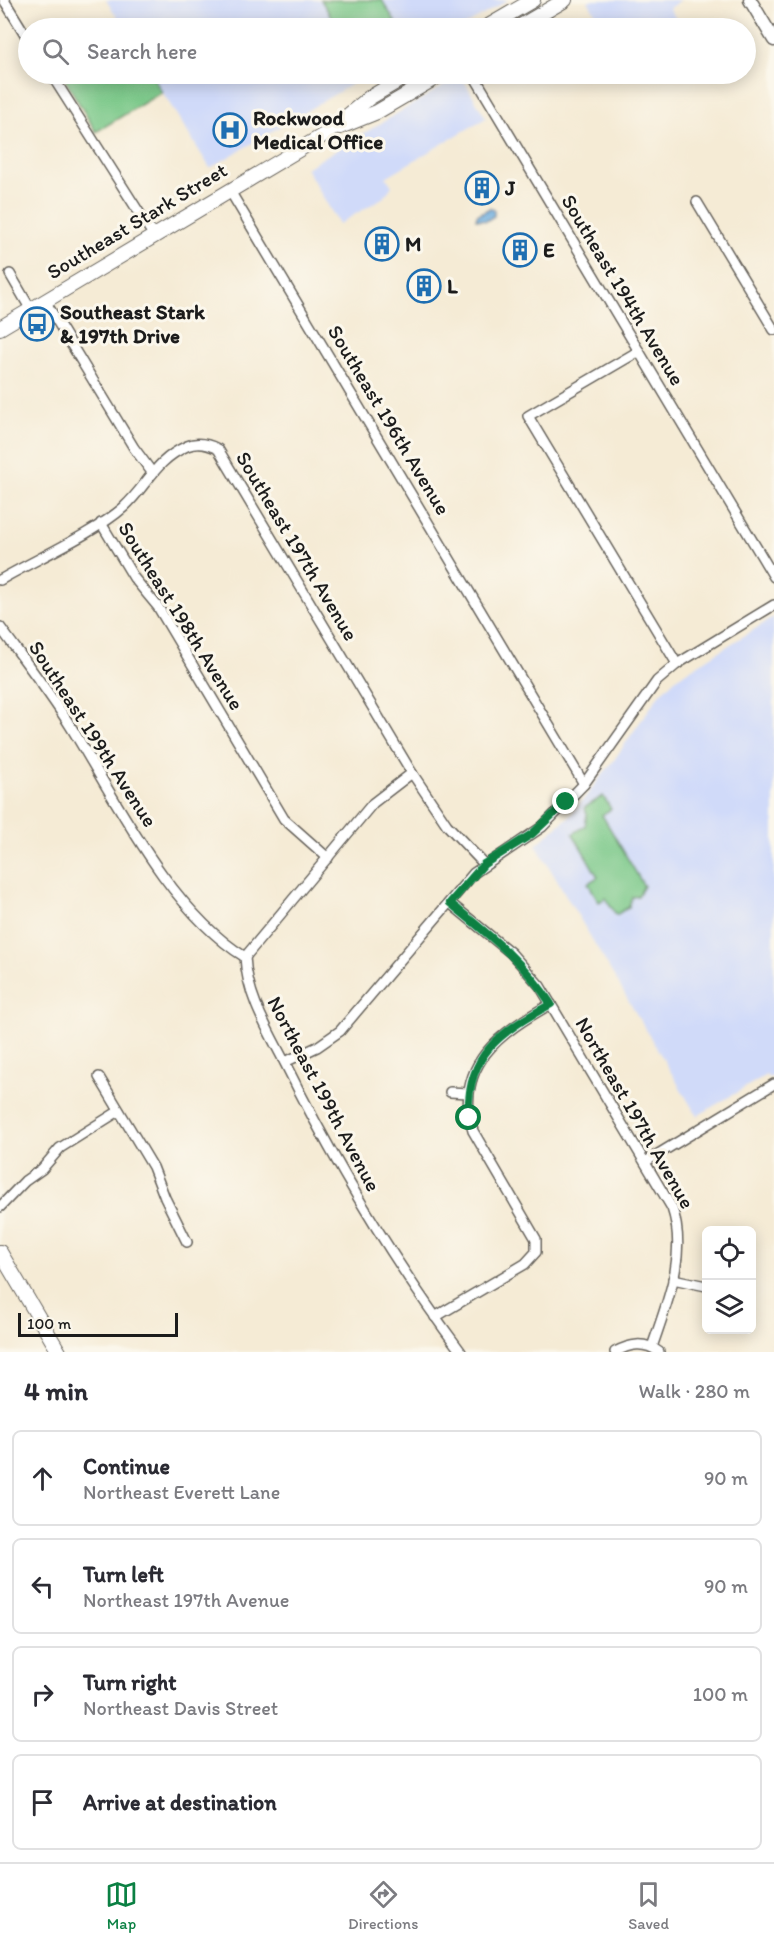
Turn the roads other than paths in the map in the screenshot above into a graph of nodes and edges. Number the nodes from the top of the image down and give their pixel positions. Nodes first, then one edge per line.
1 (4, 0) edge
2 (533, 0) edge
3 (565, 0) edge
4 (750, 0) edge
5 (502, 18) edge
6 (535, 18) edge
7 (18, 23) edge
8 (774, 39) edge
9 (57, 84) edge
10 (393, 84) edge
11 (425, 84) edge
12 (479, 84) edge
13 (327, 132) junction
14 (230, 191) junction
15 (697, 202) dead end
16 (154, 236) junction
17 (10, 274) dead end
18 (45, 301) junction
19 (30, 309) junction
20 (0, 328) edge
21 (774, 330) edge
22 (639, 351) junction
23 (152, 471) junction
24 (101, 523) junction
25 (774, 577) edge
26 (0, 580) edge
27 (774, 605) edge
28 (0, 627) edge
29 (677, 664) junction
30 (412, 773) junction
31 (584, 784) junction
32 (328, 858) junction
33 (484, 864) junction
34 (450, 903) junction
35 (245, 957) junction
36 (551, 1004) junction
37 (285, 1062) junction
38 (99, 1077) dead end
39 (774, 1084) edge
40 (450, 1092) dead end
41 (468, 1093) junction
42 (119, 1111) junction
43 (645, 1162) junction
44 (0, 1207) edge
45 (187, 1242) dead end
46 (0, 1252) edge
47 (673, 1279) junction
48 (702, 1285) edge
49 (435, 1317) junction
50 (656, 1349) edge
51 (59, 1352) edge
52 (461, 1352) edge
53 (615, 1352) edge

1 - 7 street
2 - 5 main road
3 - 6 main road
4 - 8 street
9 - 16 street
10 - 13 main road, Southeast Stark Street
11 - 13 main road, Southeast Stark Street
12 - 22 street, Southeast 194th Avenue
13 - 14 main road, Southeast Stark Street
14 - 16 main road, Southeast Stark Street
14 - 31 street, Southeast 196th Avenue
15 - 21 street
16 - 18 main road, Southeast Stark Street
17 - 19 street
18 - 19 main road, Southeast Stark Street
18 - 23 street
19 - 20 main road, Southeast Stark Street
22 - 25 street, Southeast 194th Avenue
22 - 29 street
23 - 24 street, Southeast 197th Avenue
23 - 30 street, Southeast 197th Avenue
24 - 26 street, Southeast 197th Avenue
24 - 32 street, Southeast 198th Avenue
27 - 29 street
28 - 35 street, Southeast 199th Avenue
29 - 31 street
30 - 32 street
30 - 33 street
31 - 33 street
32 - 35 street
33 - 34 street
34 - 36 street, Northeast 197th Avenue
34 - 37 street
35 - 37 street, Northeast 199th Avenue
36 - 41 street
36 - 43 street, Northeast 197th Avenue
37 - 49 street, Northeast 199th Avenue
38 - 42 street
39 - 43 street
40 - 41 street
41 - 49 street
42 - 44 street
42 - 45 street
43 - 47 street, Northeast 197th Avenue
46 - 51 main road
47 - 48 street
47 - 50 street, Northeast 197th Avenue
49 - 52 street, Northeast 199th Avenue
50 - 53 street

